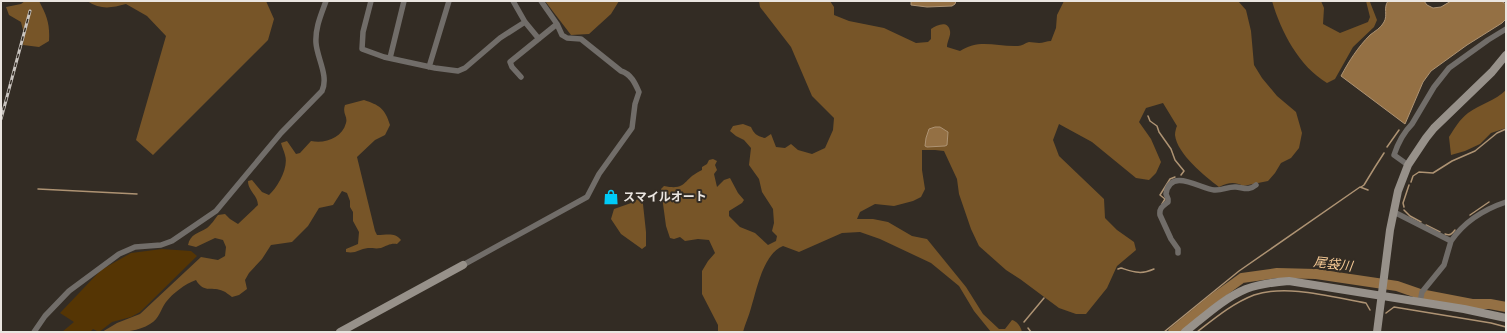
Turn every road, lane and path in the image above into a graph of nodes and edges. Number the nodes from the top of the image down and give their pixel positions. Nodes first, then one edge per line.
1 (326, 1) edge
2 (371, 1) edge
3 (404, 1) edge
4 (449, 1) edge
5 (513, 1) edge
6 (541, 1) edge
7 (525, 22) junction
8 (557, 24) junction
9 (1506, 29) edge
10 (539, 39) junction
11 (1506, 55) edge
12 (390, 58) junction
13 (429, 67) junction
14 (521, 77) dead end
15 (1408, 165) junction
16 (1256, 185) dead end
17 (1506, 202) edge
18 (1394, 212) junction
19 (1451, 241) junction
20 (1178, 253) dead end
21 (463, 265) joint
22 (1382, 288) junction
23 (1421, 297) junction
24 (1506, 318) edge
25 (34, 332) edge
26 (340, 332) edge
27 (1185, 332) edge
28 (1377, 332) edge

1 - 25 street
2 - 12 street
3 - 12 street
4 - 13 street
5 - 7 street
6 - 8 street
7 - 10 street
7 - 13 street
8 - 10 street
8 - 21 street
9 - 15 street
10 - 14 street
11 - 15 street
12 - 13 street
15 - 18 street
16 - 20 street
17 - 19 street
18 - 19 street
18 - 22 street
19 - 23 street
21 - 26 street
22 - 23 street
22 - 27 street
22 - 28 street
23 - 24 street

